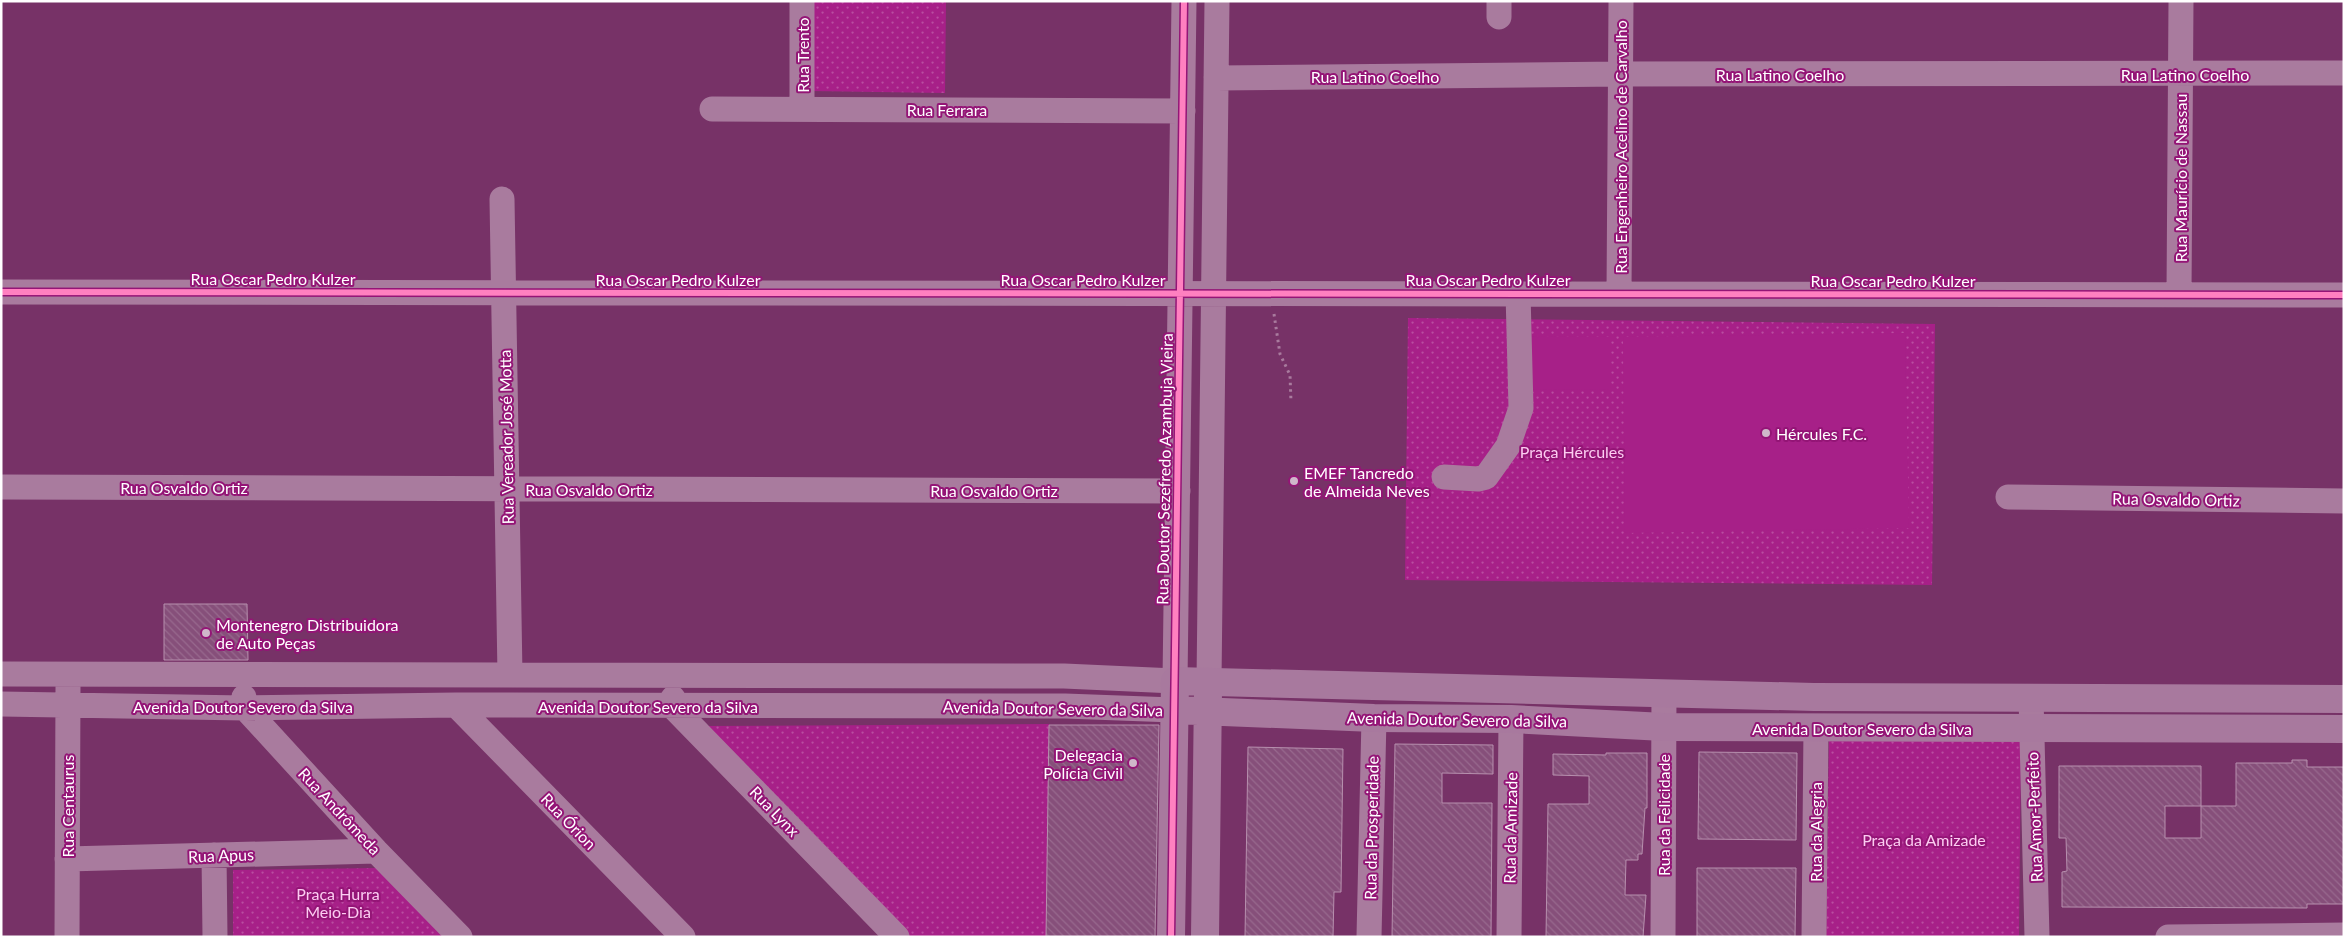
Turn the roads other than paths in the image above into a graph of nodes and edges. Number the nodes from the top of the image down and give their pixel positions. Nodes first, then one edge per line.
1 (802, 1) edge
2 (1184, 1) edge
3 (1216, 1) edge
4 (1621, 1) edge
5 (2181, 1) edge
6 (2344, 73) edge
7 (1621, 74) junction
8 (2180, 74) junction
9 (1216, 78) junction
10 (712, 109) dead end
11 (802, 109) junction
12 (1183, 110) junction
13 (502, 199) dead end
14 (1, 292) edge
15 (503, 292) junction
16 (1180, 293) junction
17 (1213, 293) junction
18 (1518, 293) junction
19 (1619, 293) junction
20 (2179, 294) junction
21 (2344, 295) edge
22 (1444, 477) dead end
23 (1, 487) edge
24 (507, 488) junction
25 (1178, 490) junction
26 (2008, 497) dead end
27 (2344, 501) edge
28 (1, 674) edge
29 (68, 674) junction
30 (242, 675) junction
31 (510, 675) junction
32 (674, 676) junction
33 (1064, 676) junction
34 (1175, 680) junction
35 (1209, 681) junction
36 (1664, 694) junction
37 (2031, 697) junction
38 (2344, 699) edge
39 (1, 704) edge
40 (68, 704) junction
41 (456, 705) junction
42 (1065, 706) junction
43 (673, 707) junction
44 (245, 708) junction
45 (1174, 710) junction
46 (1208, 710) junction
47 (1374, 718) junction
48 (1511, 719) junction
49 (1664, 727) junction
50 (1816, 727) junction
51 (2032, 730) junction
52 (2344, 730) edge
53 (376, 851) junction
54 (214, 855) junction
55 (67, 859) junction
56 (1172, 926) edge
57 (1205, 927) edge
58 (2344, 935) edge
59 (67, 937) edge
60 (215, 937) edge
61 (460, 937) edge
62 (683, 937) edge
63 (898, 937) edge
64 (1368, 937) edge
65 (1509, 937) edge
66 (1663, 937) edge
67 (1814, 937) edge
68 (2037, 937) edge
69 (2168, 937) edge

1 - 11 street, Rua Trento
2 - 12 street, Rua Doutor Sezefredo Azambuja Vieira
3 - 9 street
4 - 7 street, Rua Engenheiro Acelino de Carvalho
5 - 8 street, Rua Maurício de Nassau
6 - 8 street, Rua Latino Coelho
7 - 8 street, Rua Latino Coelho
7 - 9 street, Rua Latino Coelho
7 - 19 street, Rua Engenheiro Acelino de Carvalho
8 - 20 street, Rua Maurício de Nassau
9 - 17 street
10 - 11 street, Rua Ferrara
11 - 12 street, Rua Ferrara
12 - 16 street, Rua Doutor Sezefredo Azambuja Vieira
13 - 15 street, Rua Vereador José Motta
14 - 15 street, Rua Oscar Pedro Kulzer
15 - 16 street, Rua Oscar Pedro Kulzer
15 - 24 street, Rua Vereador José Motta
16 - 17 street, Rua Oscar Pedro Kulzer
16 - 25 street, Rua Doutor Sezefredo Azambuja Vieira
17 - 18 street, Rua Oscar Pedro Kulzer
17 - 35 street
18 - 19 street, Rua Oscar Pedro Kulzer
18 - 22 street
19 - 20 street, Rua Oscar Pedro Kulzer
20 - 21 street, Rua Oscar Pedro Kulzer
23 - 24 street, Rua Osvaldo Ortiz
24 - 25 street, Rua Osvaldo Ortiz
24 - 31 street, Rua Vereador José Motta
25 - 34 street, Rua Doutor Sezefredo Azambuja Vieira
26 - 27 street, Rua Osvaldo Ortiz
28 - 29 street, Avenida Doutor Severo da Silva
29 - 30 street, Avenida Doutor Severo da Silva
29 - 40 street, Rua Centaurus
30 - 31 street, Avenida Doutor Severo da Silva
30 - 44 street
31 - 32 street, Avenida Doutor Severo da Silva
32 - 33 street, Avenida Doutor Severo da Silva
32 - 43 street
33 - 34 street, Avenida Doutor Severo da Silva
33 - 42 street
34 - 35 main road, Avenida Doutor Severo da Silva
34 - 45 main road, Rua Doutor Sezefredo Azambuja Vieira
35 - 36 main road, Avenida Doutor Severo da Silva
35 - 46 main road
36 - 37 main road, Avenida Doutor Severo da Silva
36 - 49 street, Rua da Felicidade
37 - 38 main road, Avenida Doutor Severo da Silva
37 - 51 street, Rua Amor-Perfeito
39 - 40 street, Avenida Doutor Severo da Silva
40 - 44 street, Avenida Doutor Severo da Silva
40 - 55 street, Rua Centaurus
41 - 43 street, Avenida Doutor Severo da Silva
41 - 44 street, Avenida Doutor Severo da Silva
41 - 62 street, Rua Órion
42 - 43 street, Avenida Doutor Severo da Silva
42 - 45 street, Avenida Doutor Severo da Silva
43 - 63 street, Rua Lynx
44 - 53 street, Rua Andrômeda
45 - 46 main road, Avenida Doutor Severo da Silva
45 - 56 main road, Rua Doutor Sezefredo Azambuja Vieira
46 - 47 main road, Avenida Doutor Severo da Silva
46 - 57 main road
47 - 48 main road, Avenida Doutor Severo da Silva
47 - 64 street, Rua da Prosperidade
48 - 49 main road, Avenida Doutor Severo da Silva
48 - 65 street, Rua da Amizade
49 - 50 main road, Avenida Doutor Severo da Silva
49 - 66 street, Rua da Felicidade
50 - 51 main road, Avenida Doutor Severo da Silva
50 - 67 street, Rua da Alegria
51 - 52 main road, Avenida Doutor Severo da Silva
51 - 68 street, Rua Amor-Perfeito
53 - 54 street, Rua Apus
53 - 61 street, Rua Andrômeda
54 - 55 street, Rua Apus
54 - 60 street
55 - 59 street, Rua Centaurus
56 - 57 main road
58 - 69 street

